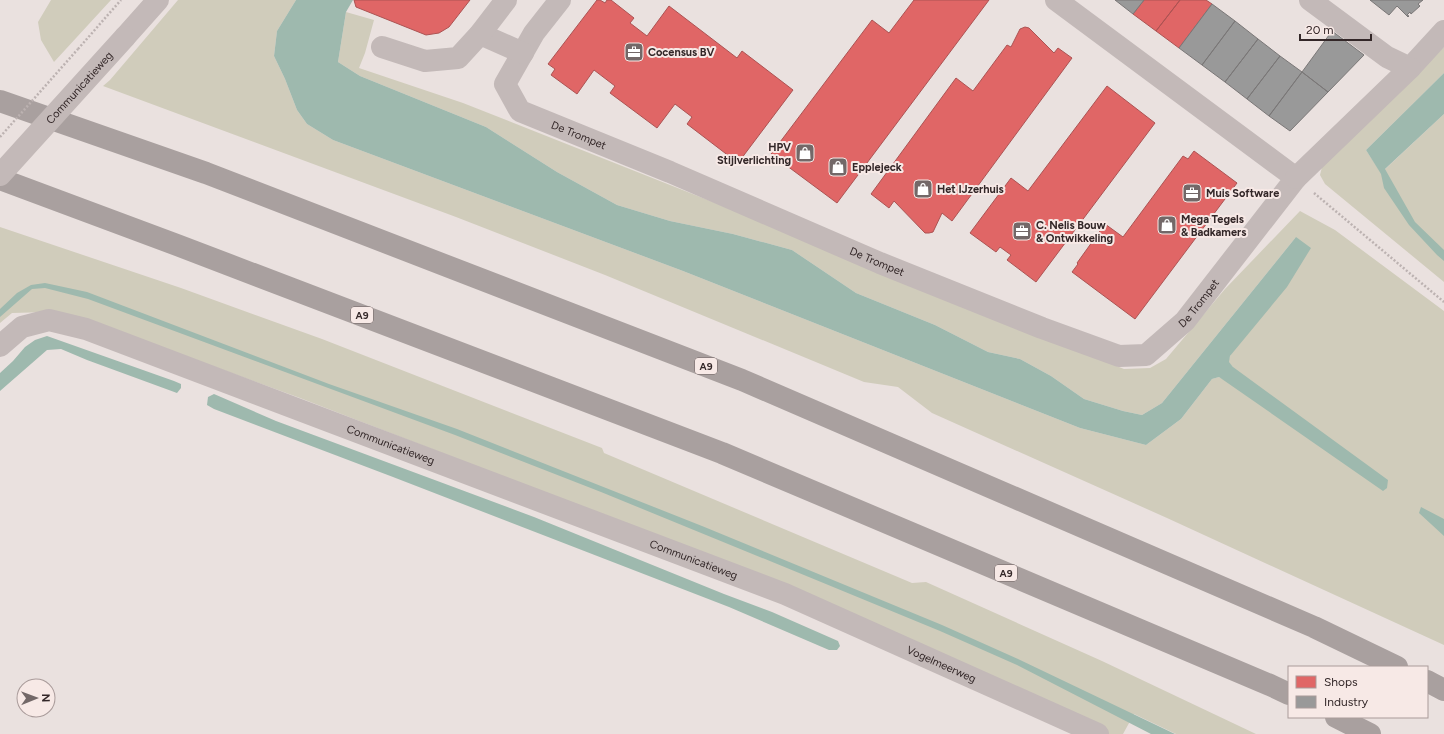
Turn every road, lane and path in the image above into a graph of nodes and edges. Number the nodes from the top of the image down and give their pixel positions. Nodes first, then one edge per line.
1 (121, 0) edge
2 (158, 0) edge
3 (506, 0) edge
4 (560, 0) edge
5 (1056, 0) edge
6 (1310, 0) edge
7 (1444, 31) edge
8 (480, 34) junction
9 (382, 47) dead end
10 (523, 53) junction
11 (1410, 68) junction
12 (0, 101) edge
13 (0, 137) edge
14 (0, 175) edge
15 (1296, 178) junction
16 (0, 179) edge
17 (1444, 302) edge
18 (0, 346) edge
19 (785, 594) joint
20 (1395, 666) edge
21 (1428, 682) edge
22 (1444, 690) edge
23 (1288, 694) edge
24 (1338, 718) edge
25 (1098, 734) edge
26 (1370, 734) edge

1 - 13 path, bridge
2 - 14 street, Communicatieweg, bridge
3 - 8 street
4 - 10 street, De Trompet
5 - 15 street
6 - 11 street
7 - 11 street, De Trompet
8 - 9 street
8 - 10 street
10 - 15 street, De Trompet
11 - 15 street, De Trompet
12 - 20 highway, A9
15 - 17 path
16 - 23 highway, A9
18 - 19 street, Communicatieweg
19 - 25 street, Vogelmeerweg
21 - 22 highway
24 - 26 highway

